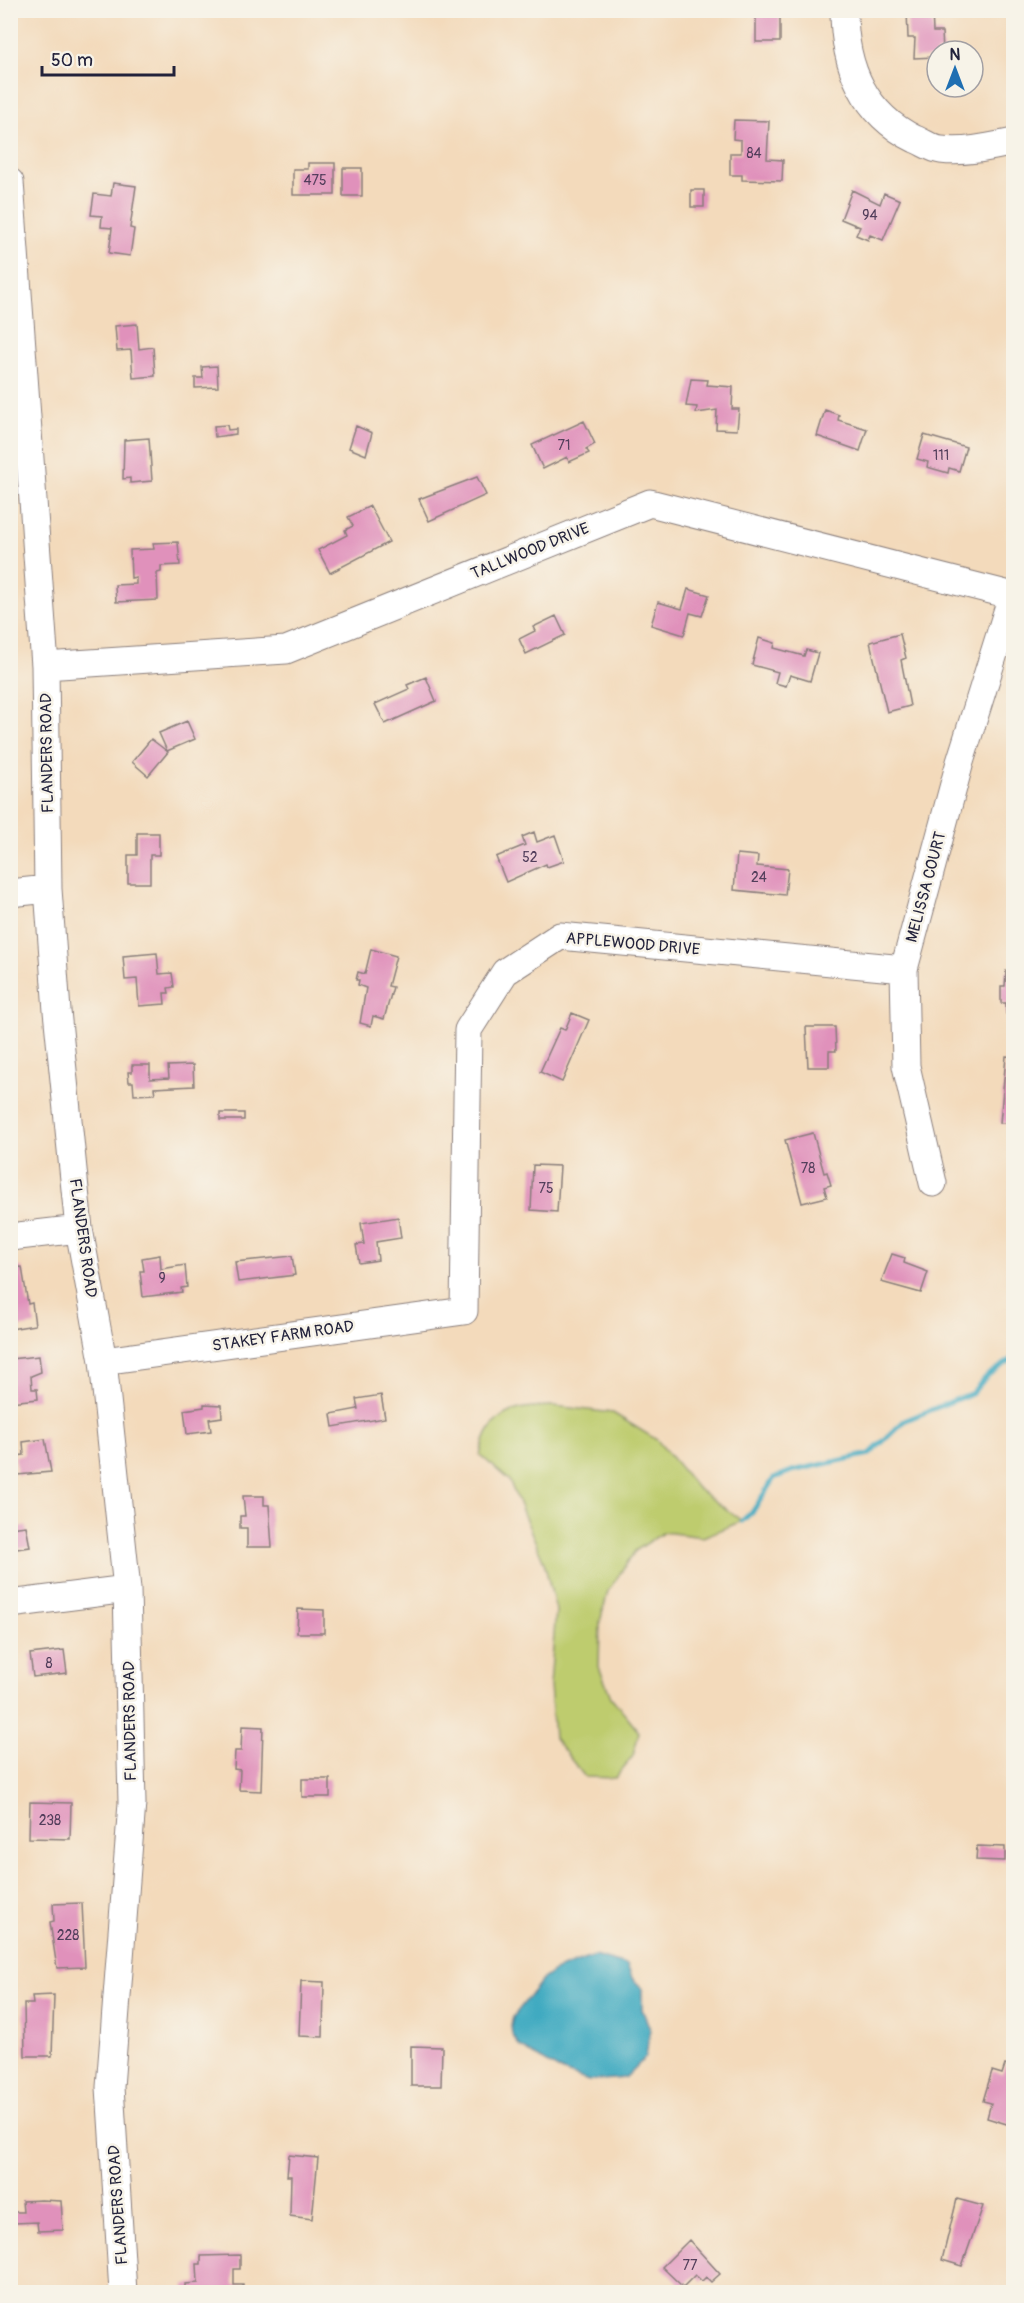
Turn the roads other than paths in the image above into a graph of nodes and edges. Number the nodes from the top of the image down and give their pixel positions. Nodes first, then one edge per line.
1 (844, 10) edge
2 (1014, 142) edge
3 (10, 182) edge
4 (1013, 596) edge
5 (45, 666) junction
6 (48, 889) junction
7 (10, 893) edge
8 (904, 969) junction
9 (933, 1183) dead end
10 (79, 1229) junction
11 (10, 1237) edge
12 (464, 1311) joint
13 (103, 1361) junction
14 (127, 1589) junction
15 (10, 1604) edge
16 (123, 2292) edge

1 - 2 street
3 - 5 street, FLANDERS ROAD
4 - 5 street, TALLWOOD DRIVE
4 - 8 street, MELISSA COURT
5 - 6 street, FLANDERS ROAD
6 - 7 street
6 - 10 street, FLANDERS ROAD
8 - 9 street, MELISSA COURT
8 - 12 street, APPLEWOOD DRIVE
10 - 11 street
10 - 13 street, FLANDERS ROAD
12 - 13 street, STAKEY FARM ROAD
13 - 14 street, FLANDERS ROAD
14 - 15 street
14 - 16 street, FLANDERS ROAD

